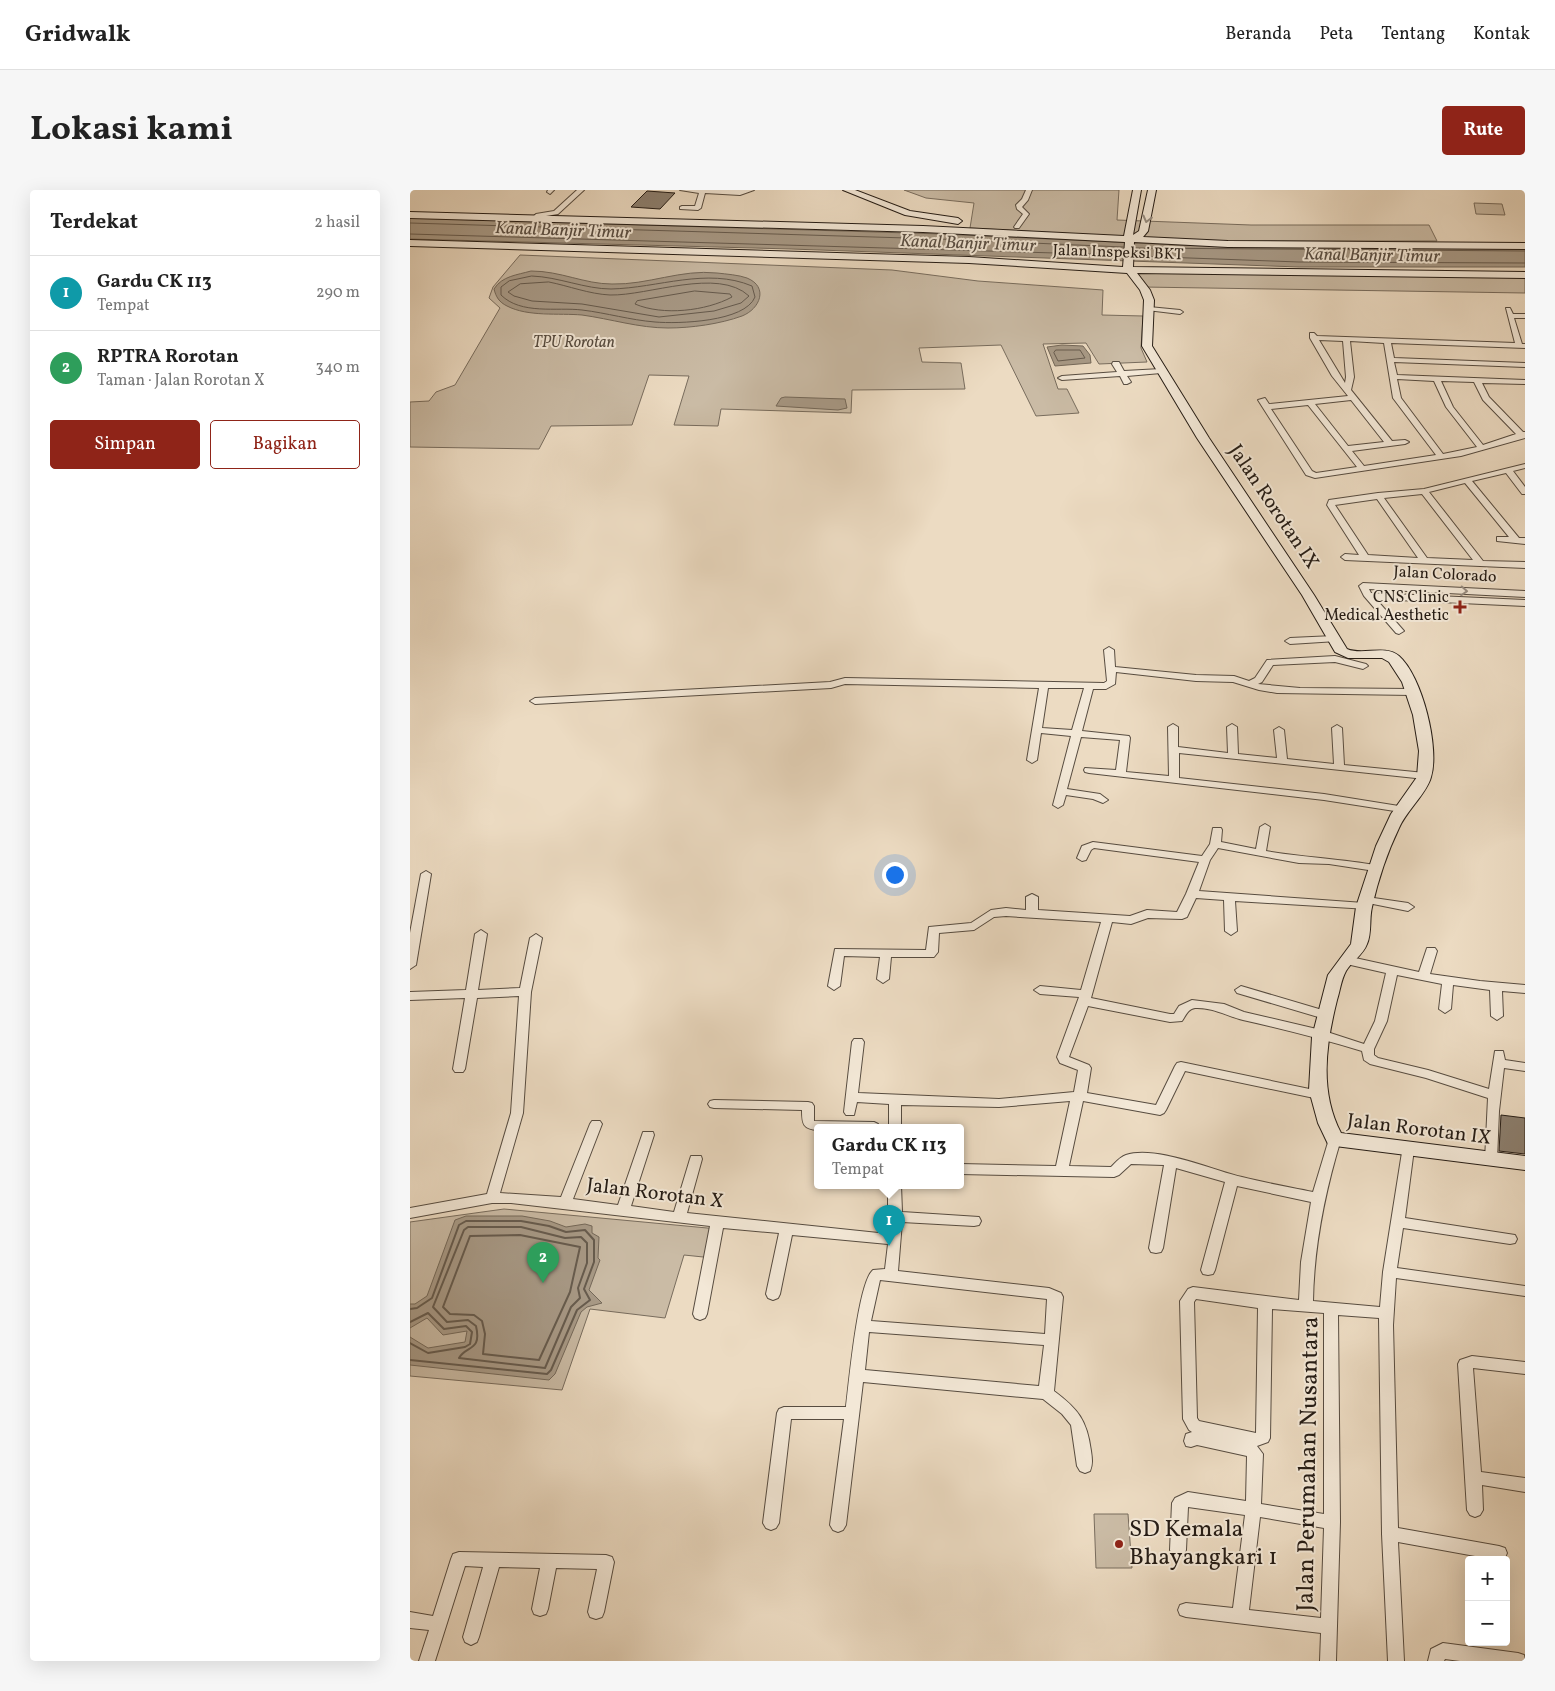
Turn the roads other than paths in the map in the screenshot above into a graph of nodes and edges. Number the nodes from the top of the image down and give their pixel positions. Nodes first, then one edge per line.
1 (581, 190) edge
2 (683, 190) edge
3 (751, 190) edge
4 (847, 190) edge
5 (1028, 190) edge
6 (1137, 190) edge
7 (1152, 190) edge
8 (702, 191) edge
9 (682, 208) dead end
10 (410, 215) edge
11 (534, 218) junction
12 (1018, 226) junction
13 (1130, 240) junction
14 (410, 243) edge
15 (1525, 246) edge
16 (1128, 269) junction
17 (1525, 275) edge
18 (1149, 309) junction
19 (1180, 312) dead end
20 (1525, 316) edge
21 (1346, 340) junction
22 (1387, 341) junction
23 (1522, 346) edge
24 (1390, 360) junction
25 (1116, 364) dead end
26 (1525, 365) edge
27 (1161, 371) junction
28 (1122, 373) junction
29 (1393, 377) junction
30 (1062, 378) dead end
31 (1437, 379) junction
32 (1477, 380) junction
33 (1127, 382) dead end
34 (1524, 384) edge
35 (1346, 390) junction
36 (1352, 398) junction
37 (1310, 402) junction
38 (1523, 435) edge
39 (1405, 442) dead end
40 (1390, 444) junction
41 (1482, 448) junction
42 (1346, 449) junction
43 (1441, 457) junction
44 (1525, 466) edge
45 (1362, 470) junction
46 (1508, 471) junction
47 (1467, 480) junction
48 (1424, 491) junction
49 (1525, 492) edge
50 (1378, 495) junction
51 (1500, 539) dead end
52 (1521, 541) edge
53 (1345, 557) dead end
54 (1365, 558) junction
55 (1424, 560) junction
56 (1480, 563) junction
57 (1525, 565) edge
58 (1525, 594) edge
59 (1369, 596) junction
60 (1525, 603) edge
61 (1399, 630) dead end
62 (1334, 639) junction
63 (1290, 641) dead end
64 (1109, 650) dead end
65 (1363, 666) dead end
66 (1110, 669) junction
67 (1249, 684) junction
68 (1044, 686) dead end
69 (1088, 689) dead end
70 (1412, 692) junction
71 (535, 701) dead end
72 (1173, 727) dead end
73 (1232, 727) dead end
74 (1337, 728) dead end
75 (1037, 730) junction
76 (1279, 730) dead end
77 (1076, 734) junction
78 (1174, 750) junction
79 (1232, 756) junction
80 (1032, 760) dead end
81 (1282, 761) junction
82 (1339, 767) junction
83 (1089, 770) dead end
84 (1121, 774) junction
85 (1425, 776) junction
86 (1174, 780) junction
87 (1062, 791) junction
88 (1103, 800) dead end
89 (1058, 805) dead end
90 (1401, 808) junction
91 (1265, 827) dead end
92 (1217, 830) dead end
93 (1215, 844) junction
94 (1261, 851) junction
95 (1082, 858) dead end
96 (1204, 860) junction
97 (1376, 868) junction
98 (426, 874) dead end
99 (1192, 894) junction
100 (1032, 897) dead end
101 (1229, 897) junction
102 (1365, 904) junction
103 (1408, 907) dead end
104 (1032, 913) junction
105 (1107, 920) junction
106 (1231, 930) dead end
107 (481, 934) dead end
108 (536, 938) dead end
109 (1431, 951) dead end
110 (886, 953) junction
111 (1346, 960) junction
112 (410, 965) edge
113 (1392, 971) junction
114 (1424, 975) junction
115 (883, 979) dead end
116 (1448, 980) junction
117 (834, 986) dead end
118 (1496, 988) junction
119 (1525, 989) edge
120 (1040, 990) dead end
121 (1241, 990) dead end
122 (525, 992) junction
123 (472, 993) junction
124 (410, 996) edge
125 (1085, 998) junction
126 (1445, 1009) dead end
127 (1325, 1015) junction
128 (1497, 1016) dead end
129 (1321, 1034) junction
130 (858, 1042) dead end
131 (1368, 1049) junction
132 (1525, 1067) edge
133 (459, 1068) dead end
134 (1319, 1095) junction
135 (1080, 1096) junction
136 (1495, 1096) junction
137 (853, 1097) junction
138 (895, 1100) junction
139 (714, 1104) dead end
140 (850, 1112) dead end
141 (596, 1124) dead end
142 (814, 1124) edge
143 (895, 1124) edge
144 (648, 1134) dead end
145 (1335, 1139) junction
146 (1408, 1149) junction
147 (696, 1159) dead end
148 (1491, 1160) junction
149 (1171, 1161) junction
150 (1525, 1163) edge
151 (964, 1169) edge
152 (1062, 1170) junction
153 (1232, 1180) junction
154 (895, 1189) edge
155 (498, 1198) junction
156 (1317, 1198) junction
157 (564, 1203) junction
158 (623, 1210) junction
159 (410, 1213) edge
160 (896, 1216) junction
161 (679, 1218) junction
162 (974, 1221) dead end
163 (717, 1222) junction
164 (1397, 1222) junction
165 (787, 1229) junction
166 (1510, 1239) dead end
167 (895, 1240) junction
168 (1156, 1248) dead end
169 (1208, 1270) dead end
170 (1390, 1272) junction
171 (891, 1275) junction
172 (1525, 1291) edge
173 (773, 1294) dead end
174 (1265, 1303) junction
175 (1306, 1305) junction
176 (1331, 1307) junction
177 (1388, 1308) junction
178 (700, 1314) dead end
179 (864, 1326) junction
180 (1052, 1340) junction
181 (1525, 1368) edge
182 (857, 1375) junction
183 (1046, 1392) junction
184 (852, 1413) junction
185 (1191, 1441) dead end
186 (1085, 1466) dead end
187 (1474, 1477) junction
188 (1525, 1485) edge
189 (1253, 1509) junction
190 (1475, 1510) dead end
191 (1332, 1522) junction
192 (771, 1523) dead end
193 (838, 1525) dead end
194 (1390, 1534) junction
195 (1178, 1550) dead end
196 (1498, 1553) dead end
197 (493, 1559) junction
198 (550, 1560) junction
199 (540, 1609) dead end
200 (1186, 1610) dead end
201 (596, 1612) dead end
202 (1240, 1616) junction
203 (410, 1620) edge
204 (438, 1624) junction
205 (1328, 1626) junction
206 (471, 1636) dead end
207 (427, 1661) edge
208 (1328, 1661) edge
209 (1396, 1661) edge
210 (1436, 1661) edge
211 (1518, 1661) edge

1 - 11 street
2 - 8 street
3 - 8 street
4 - 12 street
5 - 12 street
6 - 13 street
7 -> 13 street
8 - 9 street
10 - 11 street, Jalan Inspeksi BKT
11 - 13 street, Jalan Inspeksi BKT
12 - 13 street
13 - 15 street, Jalan Inspeksi BKT
13 - 16 street
14 - 16 street, Jalan Inspeksi BKT
16 - 17 street, Jalan Inspeksi BKT
16 - 18 street, Jalan Rorotan IX
18 - 19 street
18 - 27 street, Jalan Rorotan IX
20 - 23 street
21 - 22 street
21 - 35 street
21 - 35 street
22 - 23 street
22 - 24 street
24 - 26 street
24 - 29 street
25 - 28 street
27 - 28 street
27 - 62 street, Jalan Rorotan IX
28 - 30 street
28 - 33 street
29 - 31 street
29 - 43 street
31 - 32 street
31 - 41 street
32 - 34 street
32 - 38 street
35 - 36 street
36 - 37 street
36 - 40 street
37 - 42 street
37 - 45 street
38 - 41 street
39 - 40 street
40 - 42 street
41 - 43 street
42 - 45 street
43 - 45 street
44 - 46 street
46 - 47 street
46 - 49 street
47 - 48 street
47 - 52 street
48 - 50 street
48 - 56 street
50 - 54 street
50 - 55 street
51 - 52 street
53 - 54 street
54 - 55 street
55 - 56 street
56 - 57 street
59 -> 58 street, Jalan Colorado
59 - 60 street, Jalan Colorado
59 - 61 street
62 - 63 street
62 - 70 street, Jalan Rorotan IX
64 - 66 street
65 - 67 street
66 - 67 street
66 - 71 street
67 - 70 street
68 - 75 street
69 - 77 street
70 - 85 street, Jalan Rorotan IX
72 - 78 street
73 - 79 street
74 - 82 street
75 - 77 street
75 - 80 street
76 - 81 street
77 - 84 street
77 - 87 street
78 - 79 street
78 - 86 street
79 - 81 street
81 - 82 street
82 - 85 street
83 - 84 street
84 - 86 street
85 - 90 street, Jalan Rorotan IX
86 - 90 street
87 - 88 street
87 - 89 street
90 - 97 street, Jalan Rorotan IX
91 - 94 street
92 - 93 street
93 - 94 street
93 - 96 street
94 - 97 street
95 - 96 street
96 - 99 street
97 - 102 street, Jalan Rorotan IX
98 - 112 street
99 - 101 street
99 - 105 street
100 - 104 street
101 - 102 street
101 - 106 street
102 - 103 street
102 - 111 street, Jalan Rorotan IX
104 - 105 street
104 - 110 street
105 - 125 street
107 - 123 street
108 - 122 street
109 - 114 street
110 - 115 street
110 - 117 street
111 - 113 street
111 - 127 street, Jalan Rorotan IX
113 - 114 street
113 - 131 street
114 - 116 street
116 - 118 street
116 - 126 street
118 - 119 street
118 - 128 street
120 - 125 street
121 - 127 street
122 - 123 street
122 - 155 street
123 - 124 street
123 - 133 street
125 - 129 street
125 - 135 street
127 - 129 street, Jalan Rorotan IX
129 - 131 street
129 - 134 street, Jalan Rorotan IX
130 - 137 street
131 - 136 street
132 - 136 street
134 - 135 street
134 - 145 street, Jalan Rorotan IX
135 - 138 street
135 - 152 street
136 - 148 street
137 - 138 street
137 - 140 street
138 - 143 street
139 - 142 street
141 - 157 street
144 - 158 street
145 - 146 street, Jalan Rorotan IX
145 - 156 street
146 - 148 street, Jalan Rorotan IX
146 - 164 street
147 - 161 street
148 - 150 street, Jalan Rorotan IX
149 - 152 street
149 - 153 street
149 - 168 street
151 - 152 street
153 - 156 street
153 - 169 street
154 - 160 street
155 - 157 street, Jalan Rorotan X
155 - 159 street, Jalan Rorotan X
156 - 175 street
157 - 158 street, Jalan Rorotan X
158 - 161 street, Jalan Rorotan X
160 - 162 street
160 - 167 street
161 - 163 street, Jalan Rorotan X
163 - 165 street, Jalan Rorotan X
163 - 178 street
164 - 166 street
164 - 170 street
165 - 167 street, Jalan Rorotan X
165 - 173 street
167 - 171 street
170 - 172 street
170 - 177 street
171 - 179 street
171 - 180 street
174 - 174 street
174 - 175 street
175 - 176 street
176 - 177 street, Jalan Perumahan Nusantara
176 - 191 street, Jalan Perumahan Nusantara
177 - 194 street
179 - 180 street
179 - 182 street
180 - 183 street
181 - 187 street
182 - 183 street
182 - 184 street
183 - 186 street
184 - 192 street
184 - 193 street
185 - 189 street
187 - 188 street
187 - 190 street
189 - 191 street
189 - 195 street
189 - 202 street
191 - 205 street, Jalan Perumahan Nusantara
194 - 196 street
194 - 209 street
197 - 198 street
197 - 204 street
197 - 206 street
198 - 199 street
198 - 201 street
200 - 202 street
202 - 205 street
203 - 204 street
204 - 207 street
205 - 208 street, Jalan Perumahan Nusantara
210 - 211 street

